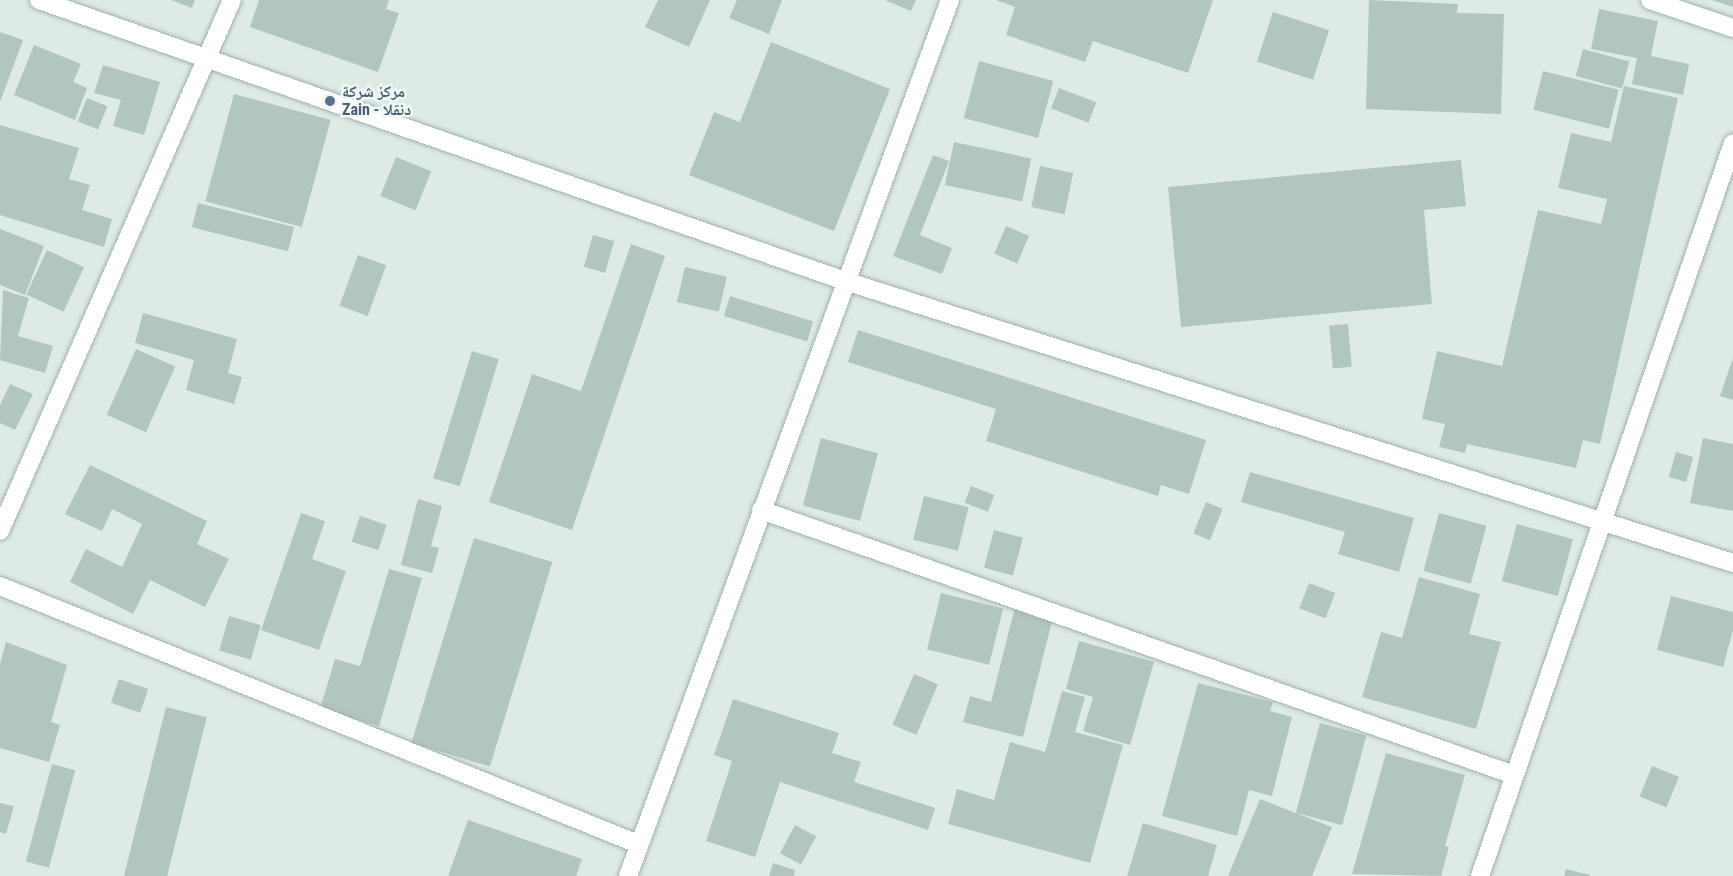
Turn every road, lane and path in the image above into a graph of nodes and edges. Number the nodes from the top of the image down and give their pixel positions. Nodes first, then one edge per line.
1 (39, 0) edge
2 (232, 0) edge
3 (950, 0) edge
4 (1650, 0) edge
5 (1733, 28) edge
6 (208, 57) junction
7 (1733, 143) edge
8 (845, 281) junction
9 (761, 510) junction
10 (1599, 522) junction
11 (0, 531) edge
12 (1733, 563) edge
13 (0, 586) edge
14 (1514, 775) junction
15 (639, 844) junction
16 (628, 876) edge
17 (1480, 876) edge

1 - 6 street
2 - 6 street
3 - 8 street
4 - 5 street
6 - 8 street
6 - 11 street
7 - 10 street
8 - 9 street
8 - 10 street
9 - 14 street
9 - 15 street
10 - 12 street
10 - 14 street
13 - 15 street
14 - 17 street
15 - 16 street

